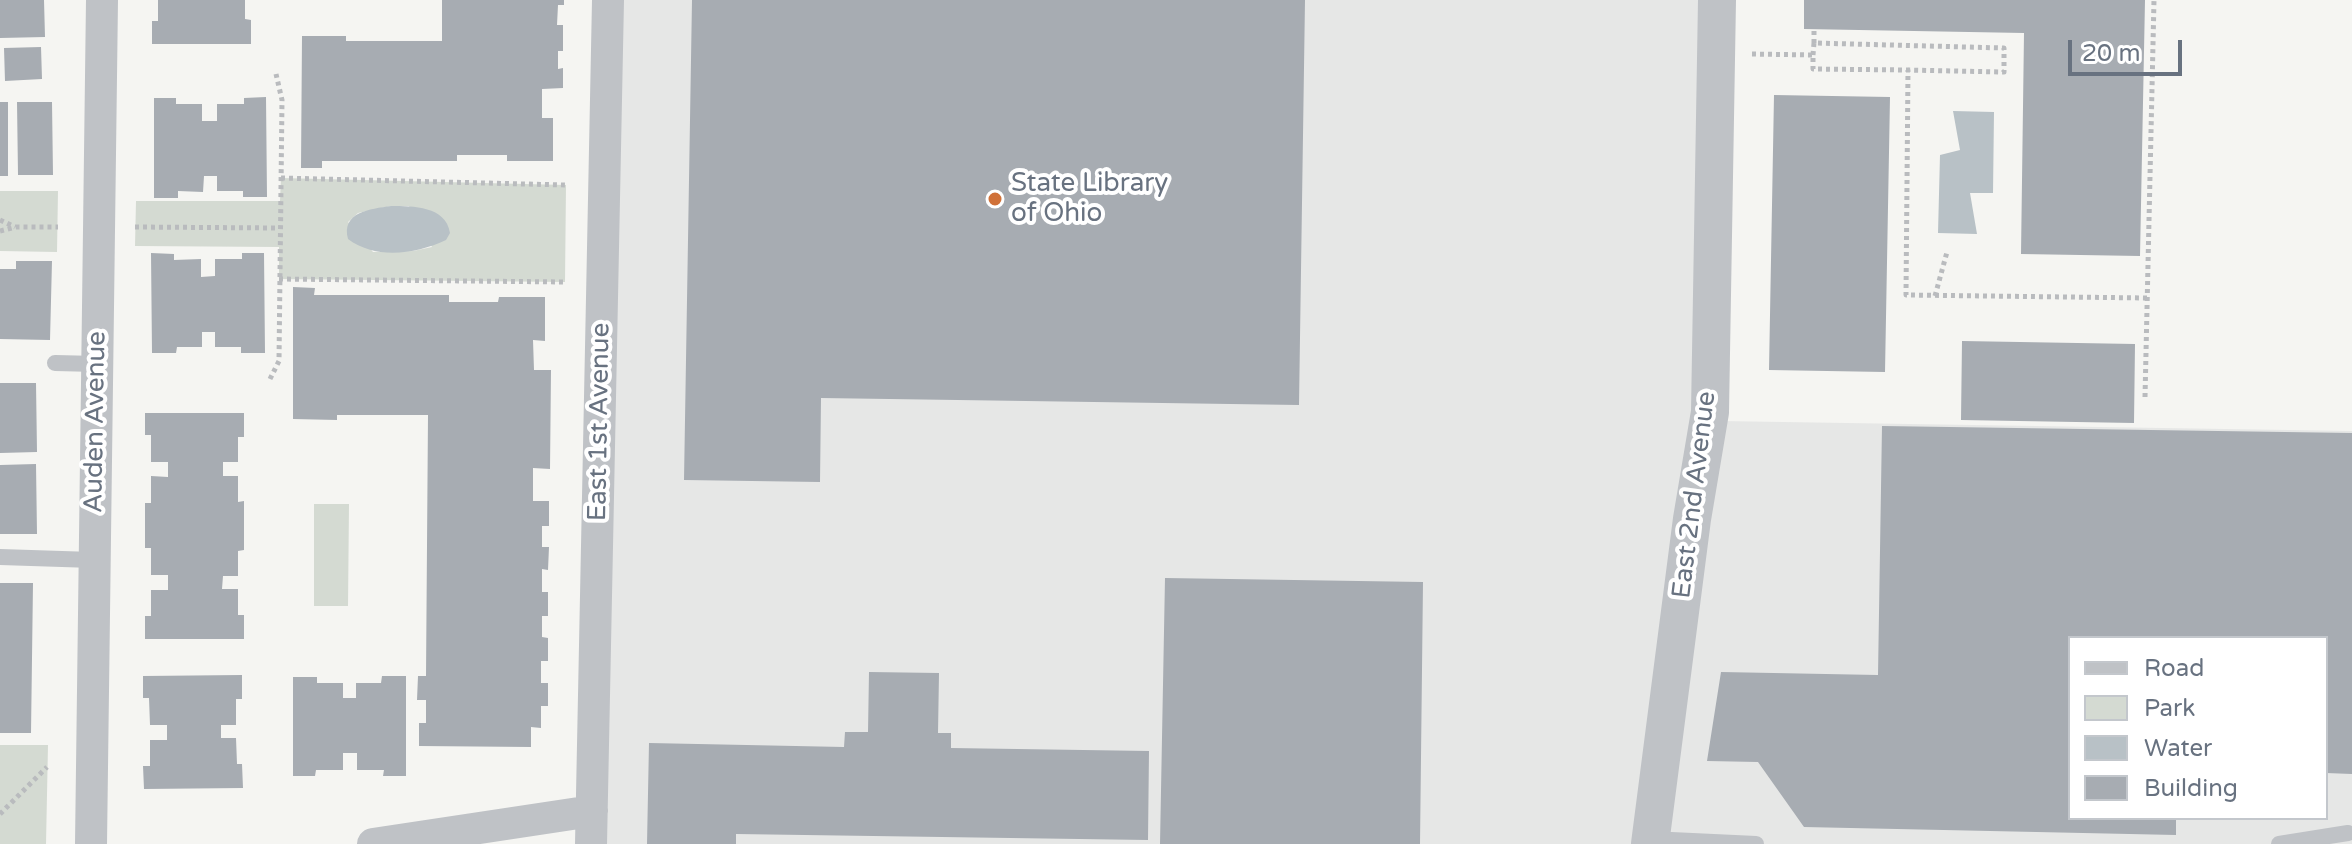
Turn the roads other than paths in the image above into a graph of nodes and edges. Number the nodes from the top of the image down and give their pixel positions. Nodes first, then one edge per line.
1 (102, 0) edge
2 (608, 0) edge
3 (1717, 0) edge
4 (55, 363) dead end
5 (97, 364) junction
6 (0, 557) edge
7 (93, 560) junction
8 (592, 811) junction
9 (2348, 833) dead end
10 (1650, 841) edge
11 (91, 844) edge
12 (373, 844) edge
13 (591, 844) edge
14 (1756, 844) edge
15 (2279, 844) edge

1 - 5 street, Auden Avenue
2 - 8 street, East 1st Avenue
3 - 10 street, East 2nd Avenue
4 - 5 lane
5 - 7 street, Auden Avenue
6 - 7 lane
7 - 11 street, Auden Avenue
8 - 12 street
8 - 13 street, East 1st Avenue
9 - 15 lane
10 - 14 lane

